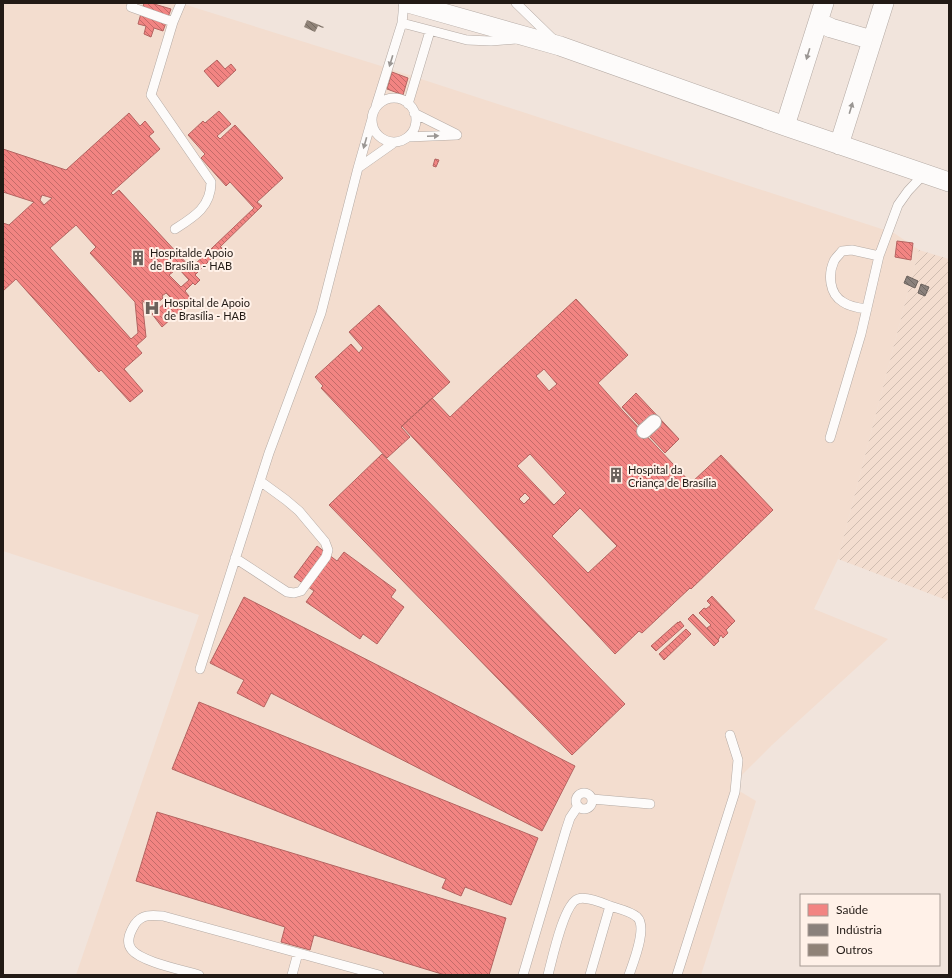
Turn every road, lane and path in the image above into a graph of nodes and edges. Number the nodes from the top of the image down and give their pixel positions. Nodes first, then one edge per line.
1 (181, 3) edge
2 (404, 3) edge
3 (408, 3) edge
4 (516, 3) edge
5 (824, 3) edge
6 (884, 3) edge
7 (132, 5) edge
8 (173, 22) junction
9 (818, 22) junction
10 (402, 23) junction
11 (430, 31) junction
12 (533, 38) junction
13 (872, 40) junction
14 (560, 46) junction
15 (408, 104) junction
16 (376, 108) junction
17 (414, 113) junction
18 (372, 119) junction
19 (786, 126) junction
20 (408, 137) junction
21 (395, 142) junction
22 (839, 145) junction
23 (358, 168) junction
24 (924, 174) junction
25 (949, 182) edge
26 (175, 229) dead end
27 (879, 256) junction
28 (867, 309) junction
29 (830, 438) dead end
30 (260, 481) junction
31 (235, 558) junction
32 (200, 669) dead end
33 (730, 735) dead end
34 (650, 804) dead end
35 (610, 906) junction
36 (298, 953) junction
37 (199, 975) edge
38 (292, 975) edge
39 (379, 975) edge
40 (523, 975) edge
41 (548, 975) edge
42 (590, 975) edge
43 (629, 975) edge
44 (677, 975) edge

1 - 8 lane
2 - 10 lane
3 - 12 street
4 - 14 lane
5 - 9 street
6 - 13 street
7 - 8 lane
8 - 26 lane
9 - 13 street
9 -> 19 street
10 - 11 lane
10 -> 16 lane
11 - 12 lane
11 - 15 lane
12 - 14 street
22 -> 13 street
14 - 19 street
15 - 16 lane
15 - 17 lane
16 - 18 lane
17 - 20 lane
20 -> 17 lane
18 - 21 lane
18 -> 23 lane
19 - 22 street
20 - 21 lane
21 - 23 lane
22 - 24 street
23 - 30 lane
24 - 25 street
24 - 27 lane
27 - 28 lane
27 - 28 lane
28 - 29 lane
30 - 31 lane
30 - 31 lane
31 - 32 lane
33 - 44 lane
34 - 40 lane
35 - 41 lane
35 - 42 lane
35 - 43 lane
36 - 37 lane
36 - 38 lane
36 - 39 lane

